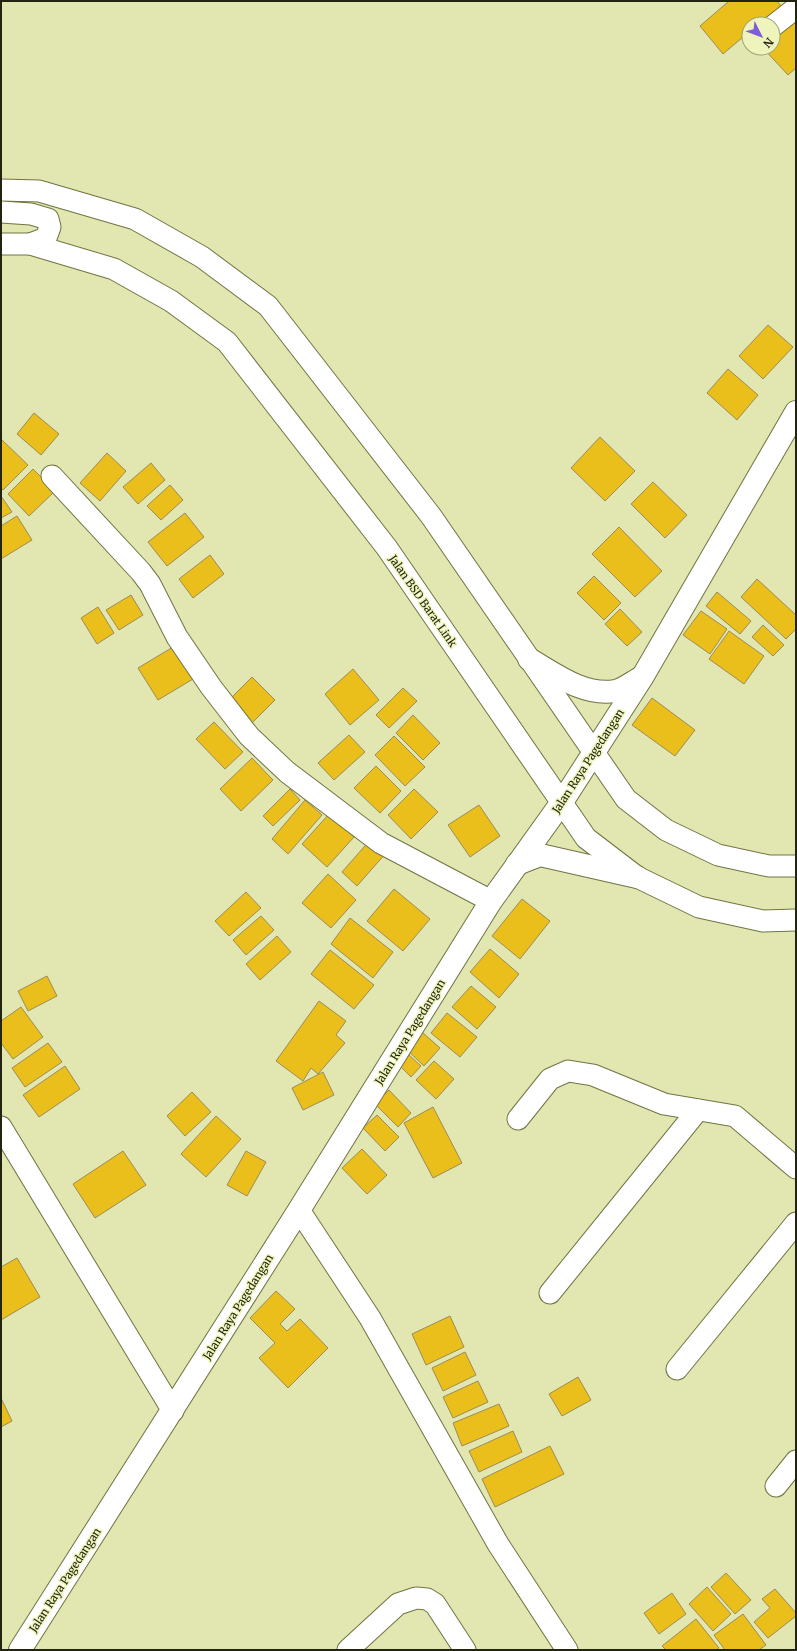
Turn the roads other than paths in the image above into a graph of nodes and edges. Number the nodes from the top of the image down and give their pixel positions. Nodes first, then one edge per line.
1 (796, 8) edge
2 (781, 20) edge
3 (1, 190) edge
4 (1, 212) edge
5 (1, 244) edge
6 (30, 244) junction
7 (796, 412) edge
8 (52, 476) dead end
9 (529, 659) junction
10 (643, 676) junction
11 (594, 753) junction
12 (562, 802) junction
13 (517, 864) junction
14 (796, 866) edge
15 (637, 877) junction
16 (491, 901) junction
17 (796, 920) edge
18 (698, 1110) junction
19 (518, 1119) dead end
20 (1, 1127) edge
21 (796, 1168) edge
22 (299, 1210) junction
23 (796, 1223) edge
24 (550, 1293) dead end
25 (677, 1369) dead end
26 (173, 1411) junction
27 (796, 1461) edge
28 (776, 1486) dead end
29 (20, 1650) edge
30 (348, 1650) edge
31 (465, 1650) edge
32 (567, 1650) edge

1 - 2 street
3 - 9 street
4 - 6 street
5 - 6 street
6 - 12 street, Jalan BSD Barat Link
7 - 10 street, Jalan Raya Pagedangan
8 - 16 street
9 - 10 street
9 - 11 street
10 - 11 street, Jalan Raya Pagedangan
11 - 12 street, Jalan Raya Pagedangan
11 - 14 street
12 - 13 street, Jalan Raya Pagedangan
12 - 15 street, Jalan BSD Barat Link
13 - 15 street
13 - 16 street, Jalan Raya Pagedangan
15 - 17 street, Jalan BSD Barat Link
16 - 22 street, Jalan Raya Pagedangan
18 - 19 street
18 - 21 street
18 - 24 street
20 - 26 street
22 - 26 street, Jalan Raya Pagedangan
22 - 32 street
23 - 25 street
26 - 29 street, Jalan Raya Pagedangan
27 - 28 street
30 - 31 street

